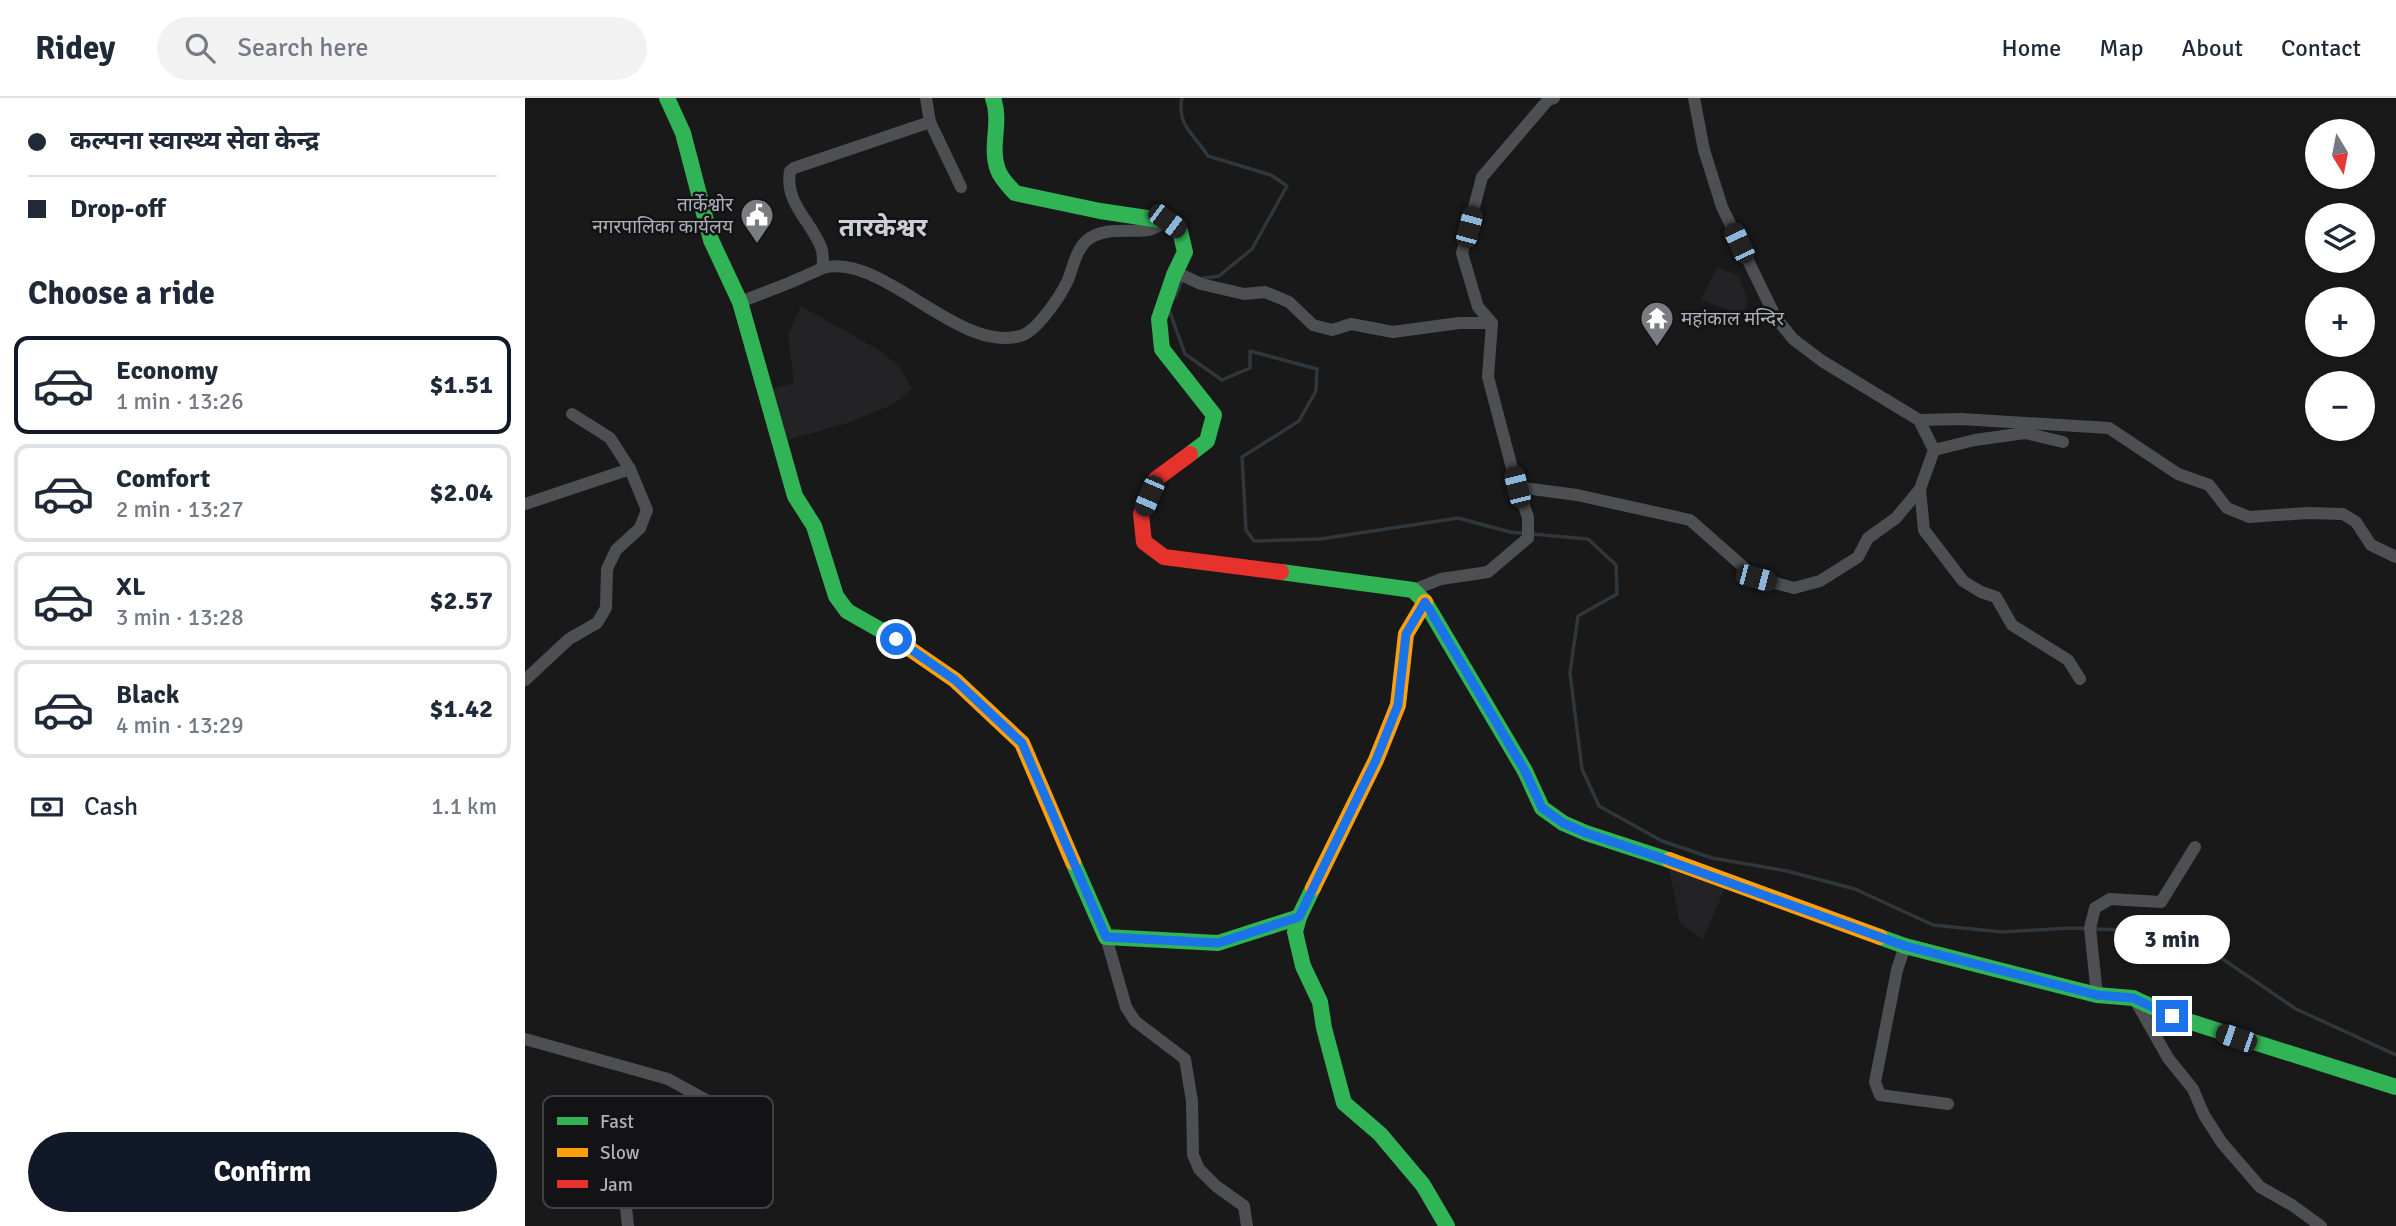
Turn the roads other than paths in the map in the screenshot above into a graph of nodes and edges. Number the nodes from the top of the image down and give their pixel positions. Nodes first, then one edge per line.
1 (667, 98) edge
2 (926, 98) edge
3 (993, 98) edge
4 (1553, 98) edge
5 (1694, 98) edge
6 (930, 122) junction
7 (961, 187) dead end
8 (1167, 221) junction
9 (823, 268) junction
10 (1179, 275) junction
11 (740, 302) junction
12 (1492, 323) junction
13 (572, 414) dead end
14 (1919, 421) junction
15 (2063, 442) dead end
16 (1934, 450) junction
17 (630, 469) junction
18 (1517, 487) junction
19 (1920, 489) junction
20 (525, 504) edge
21 (2396, 557) edge
22 (1413, 590) junction
23 (1425, 602) junction
24 (2080, 679) dead end
25 (525, 680) edge
26 (2195, 848) dead end
27 (1299, 917) junction
28 (1106, 937) junction
29 (1905, 946) junction
30 (2097, 995) junction
31 (2133, 998) junction
32 (525, 1039) edge
33 (2396, 1087) edge
34 (699, 1096) edge
35 (1948, 1104) dead end
36 (626, 1208) edge
37 (628, 1226) edge
38 (1247, 1226) edge
39 (1447, 1226) edge
40 (2321, 1226) edge

1 - 11 street
2 - 6 street
3 - 8 street
4 - 12 street
5 - 14 street
6 - 7 street
6 - 9 street
8 - 9 street
8 - 10 street
9 - 11 street
10 - 12 street
10 - 22 street
11 - 28 street
12 - 18 street
13 - 17 street
14 - 16 street
14 - 21 street
15 - 16 street
16 - 19 street
17 - 20 street
17 - 25 street
18 - 19 street
18 - 22 street
19 - 24 street
22 - 23 street
23 - 27 street
23 - 29 street
26 - 30 street
27 - 28 street
27 - 39 street
28 - 38 street
29 - 30 street
29 - 35 street
30 - 31 street
31 - 33 street
31 - 40 street
32 - 34 street
36 - 37 street

